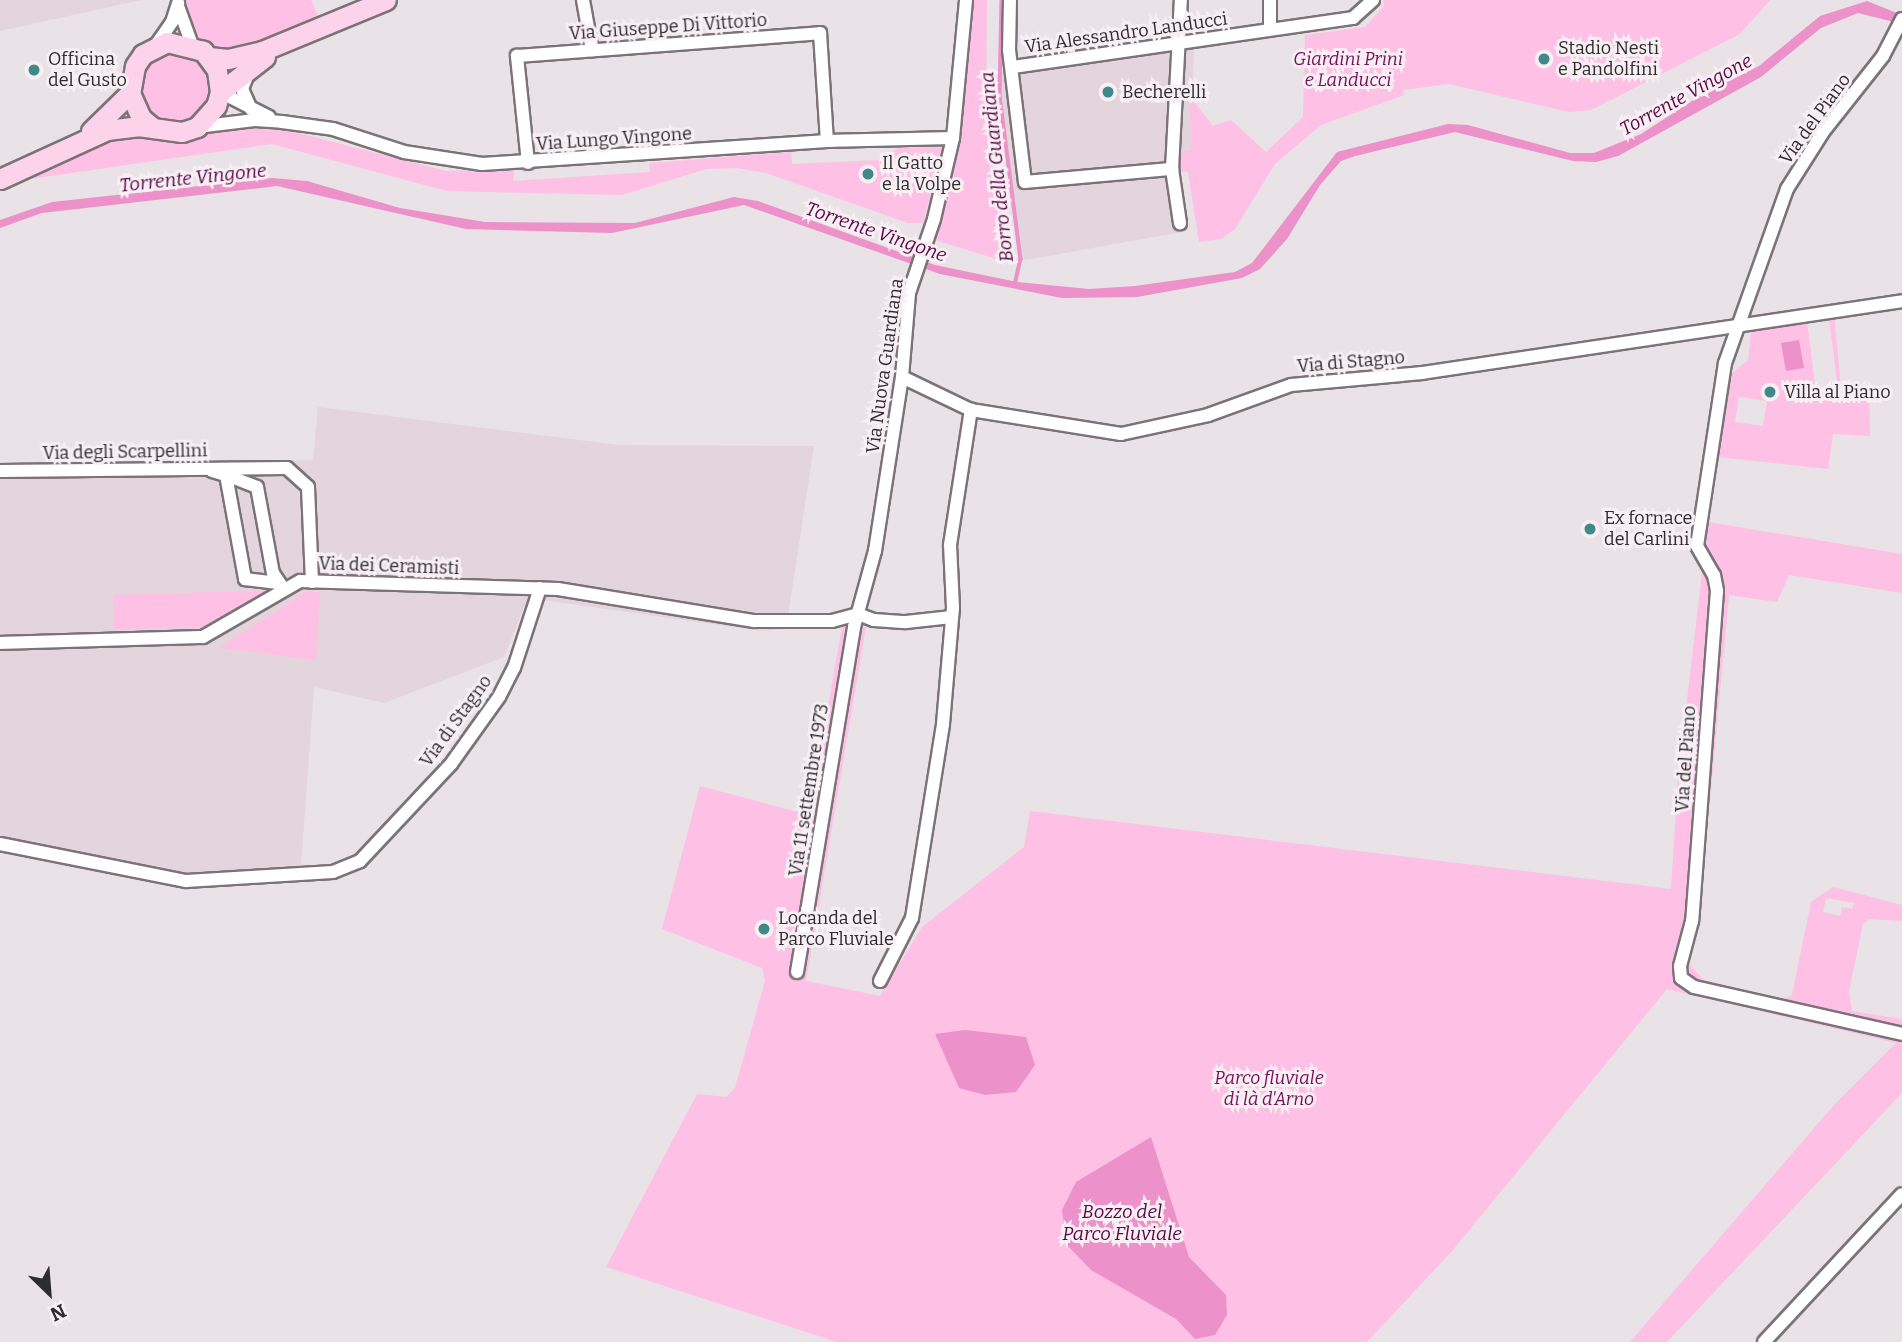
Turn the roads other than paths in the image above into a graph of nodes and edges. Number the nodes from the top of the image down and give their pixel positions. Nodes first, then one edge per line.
1 (386, 0) edge
2 (583, 0) edge
3 (966, 0) edge
4 (1010, 0) edge
5 (1181, 0) edge
6 (1270, 0) edge
7 (1373, 0) edge
8 (178, 1) edge
9 (1902, 19) edge
10 (1270, 29) junction
11 (296, 38) junction
12 (192, 45) junction
13 (1180, 45) junction
14 (155, 47) junction
15 (592, 50) junction
16 (209, 57) junction
17 (257, 61) junction
18 (1013, 67) junction
19 (220, 92) junction
20 (130, 93) junction
21 (251, 109) junction
22 (282, 122) junction
23 (152, 127) junction
24 (197, 127) junction
25 (953, 138) junction
26 (827, 141) junction
27 (74, 143) junction
28 (528, 163) junction
29 (1172, 169) junction
30 (0, 180) edge
31 (1180, 223) dead end
32 (1902, 301) edge
33 (1741, 324) junction
34 (902, 377) junction
35 (971, 410) junction
36 (205, 468) junction
37 (0, 471) edge
38 (226, 475) junction
39 (312, 582) junction
40 (282, 586) junction
41 (540, 588) junction
42 (858, 614) junction
43 (953, 617) junction
44 (0, 643) edge
45 (0, 844) edge
46 (797, 971) dead end
47 (880, 981) dead end
48 (1902, 1034) edge
49 (1902, 1195) edge
50 (1764, 1342) edge

1 - 11 main road
2 - 15 street
3 - 25 street, Via Nuova Guardiana
4 - 18 street
5 - 13 street
6 - 10 street
7 - 10 street, Via Alessandro Landucci
8 - 12 street
8 - 14 street
9 - 33 street, Via del Piano
10 - 13 street, Via Alessandro Landucci
11 - 16 main road
11 - 17 main road
12 - 14 main road
12 - 16 main road
13 - 18 street, Via Alessandro Landucci
13 - 29 street
14 - 20 main road
15 - 26 street, Via Giuseppe Di Vittorio
15 - 28 street, Via Giuseppe Di Vittorio
16 - 19 main road
17 - 19 main road
17 - 21 street
18 - 29 street
19 - 21 street, Via Lungo Vingone
19 - 24 main road
20 - 23 main road
20 - 27 main road
21 - 22 street, Via Lungo Vingone
22 - 24 street, Via Lungo Vingone
22 - 28 street, Via Lungo Vingone
23 - 24 main road
23 - 27 main road
25 - 26 street, Via Lungo Vingone
25 - 34 street, Via Nuova Guardiana
26 - 28 street, Via Lungo Vingone
27 - 30 main road
29 - 31 street
32 - 33 street
33 - 35 street, Via di Stagno
33 - 48 street, Via del Piano
34 - 35 street, Via di Stagno
34 - 42 street, Via Nuova Guardiana
35 - 43 street
36 - 37 street, Via degli Scarpellini
36 - 38 street
36 - 39 street, Via degli Scarpellini
38 - 40 street
38 - 40 street
39 - 40 street, Via dei Ceramisti
39 - 41 street, Via dei Ceramisti
40 - 44 street, Via dei Ceramisti
41 - 42 street
41 - 45 street, Via di Stagno
42 - 43 street
42 - 46 street, Via 11 settembre 1973
43 - 47 street
49 - 50 street

